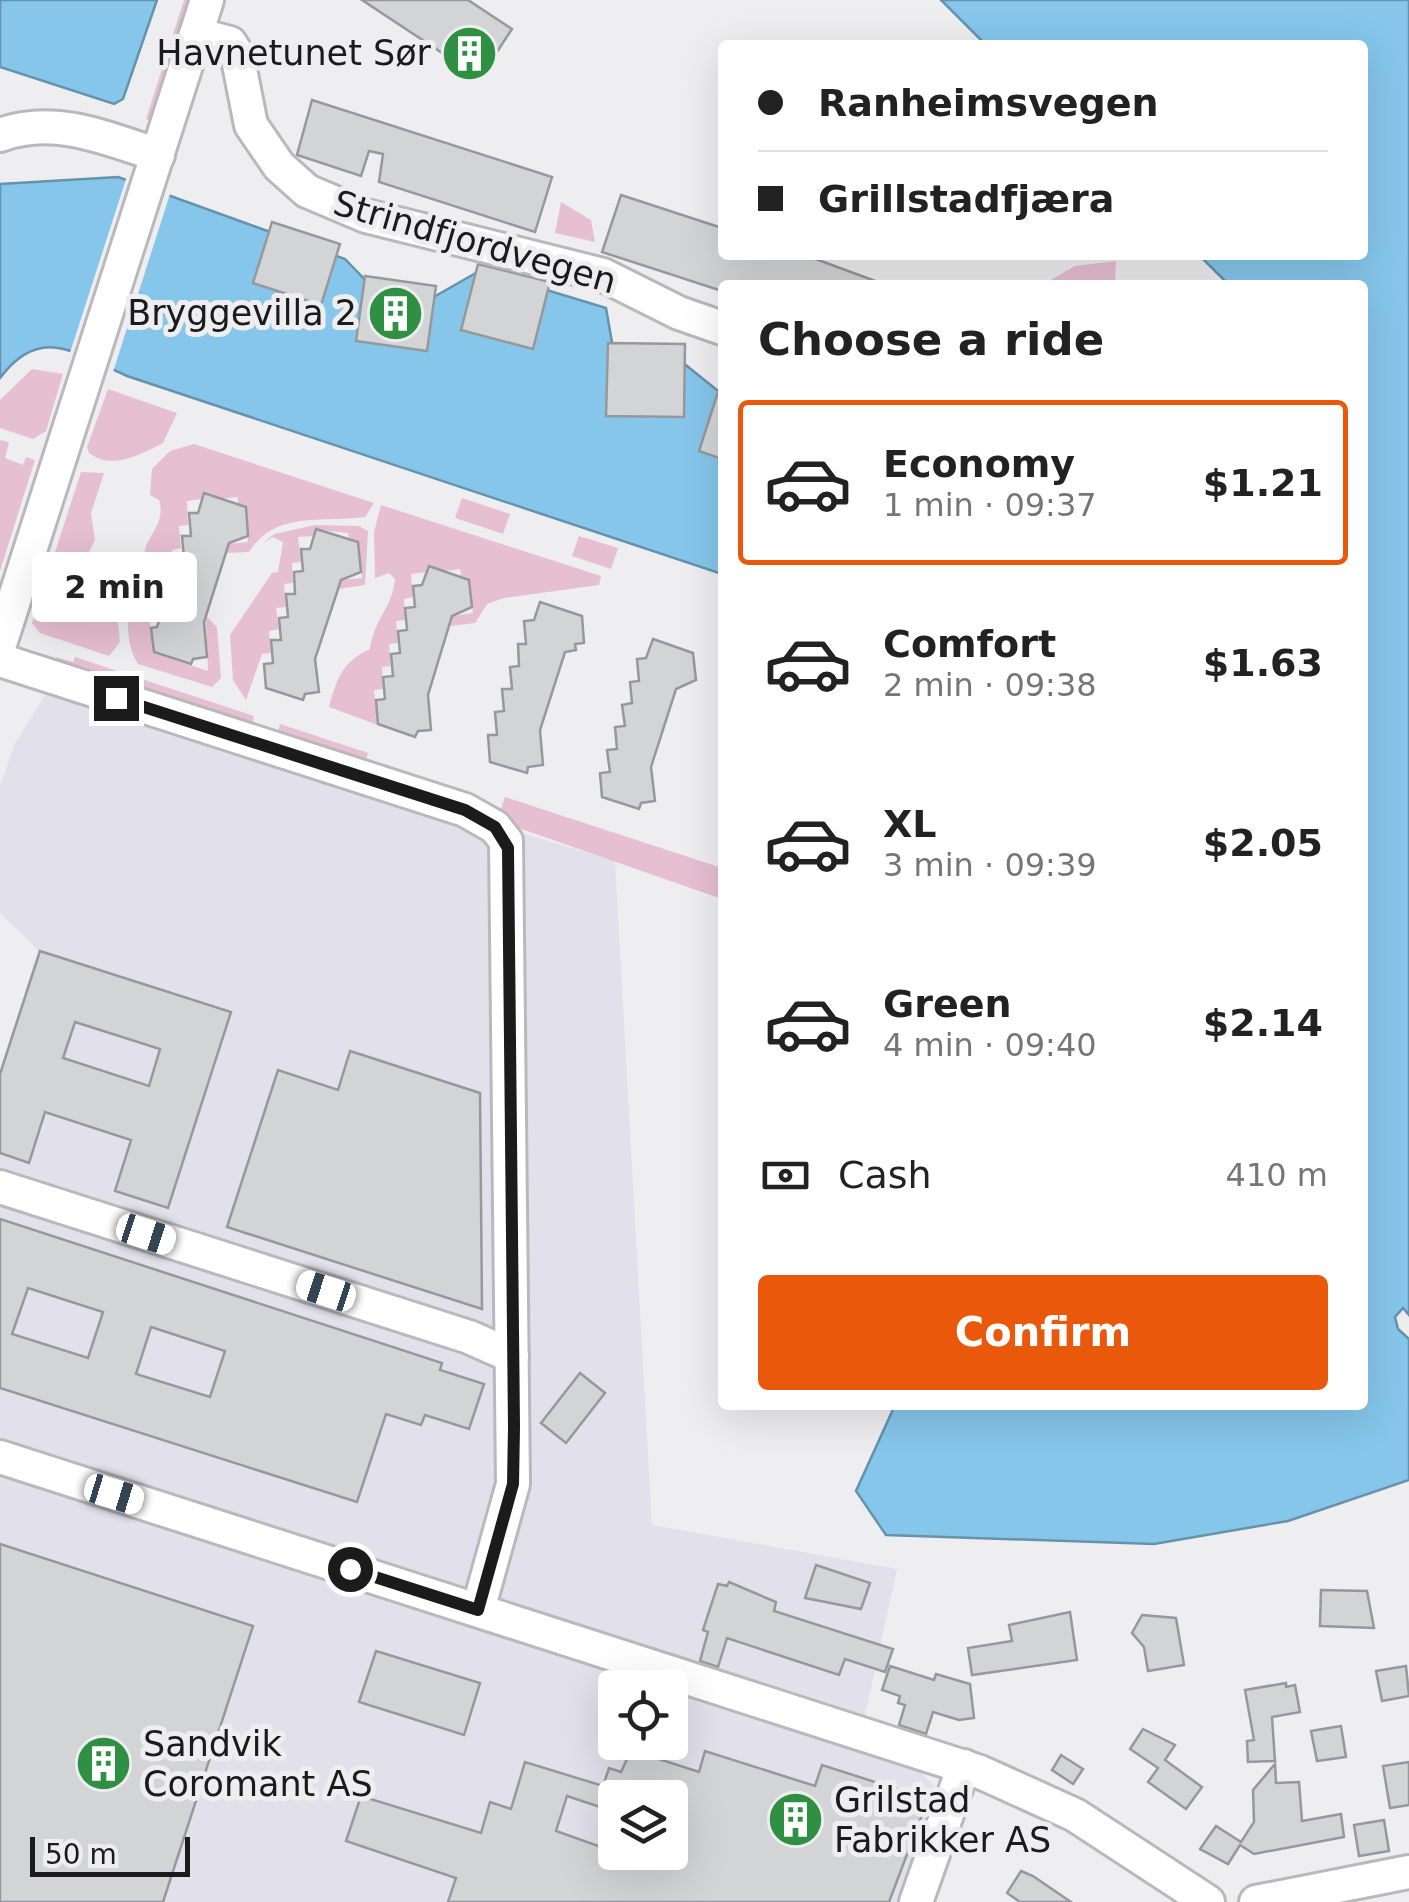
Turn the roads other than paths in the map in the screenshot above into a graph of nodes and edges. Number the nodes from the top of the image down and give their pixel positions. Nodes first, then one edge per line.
1 (207, 0) edge
2 (196, 34) junction
3 (0, 135) edge
4 (154, 166) junction
5 (718, 327) edge
6 (0, 644) edge
7 (0, 660) edge
8 (0, 1186) edge
9 (512, 1356) junction
10 (0, 1457) edge
11 (478, 1610) junction
12 (964, 1766) junction
13 (1409, 1872) edge
14 (916, 1902) edge
15 (1208, 1902) edge
16 (1256, 1902) edge

1 - 2 street
2 - 4 street
2 - 5 street, Strindfjordvegen
3 - 4 street
4 - 6 street
7 - 9 street
8 - 9 street
9 - 11 street
10 - 11 street
11 - 12 street
12 - 14 street
12 - 15 street
13 - 16 street

